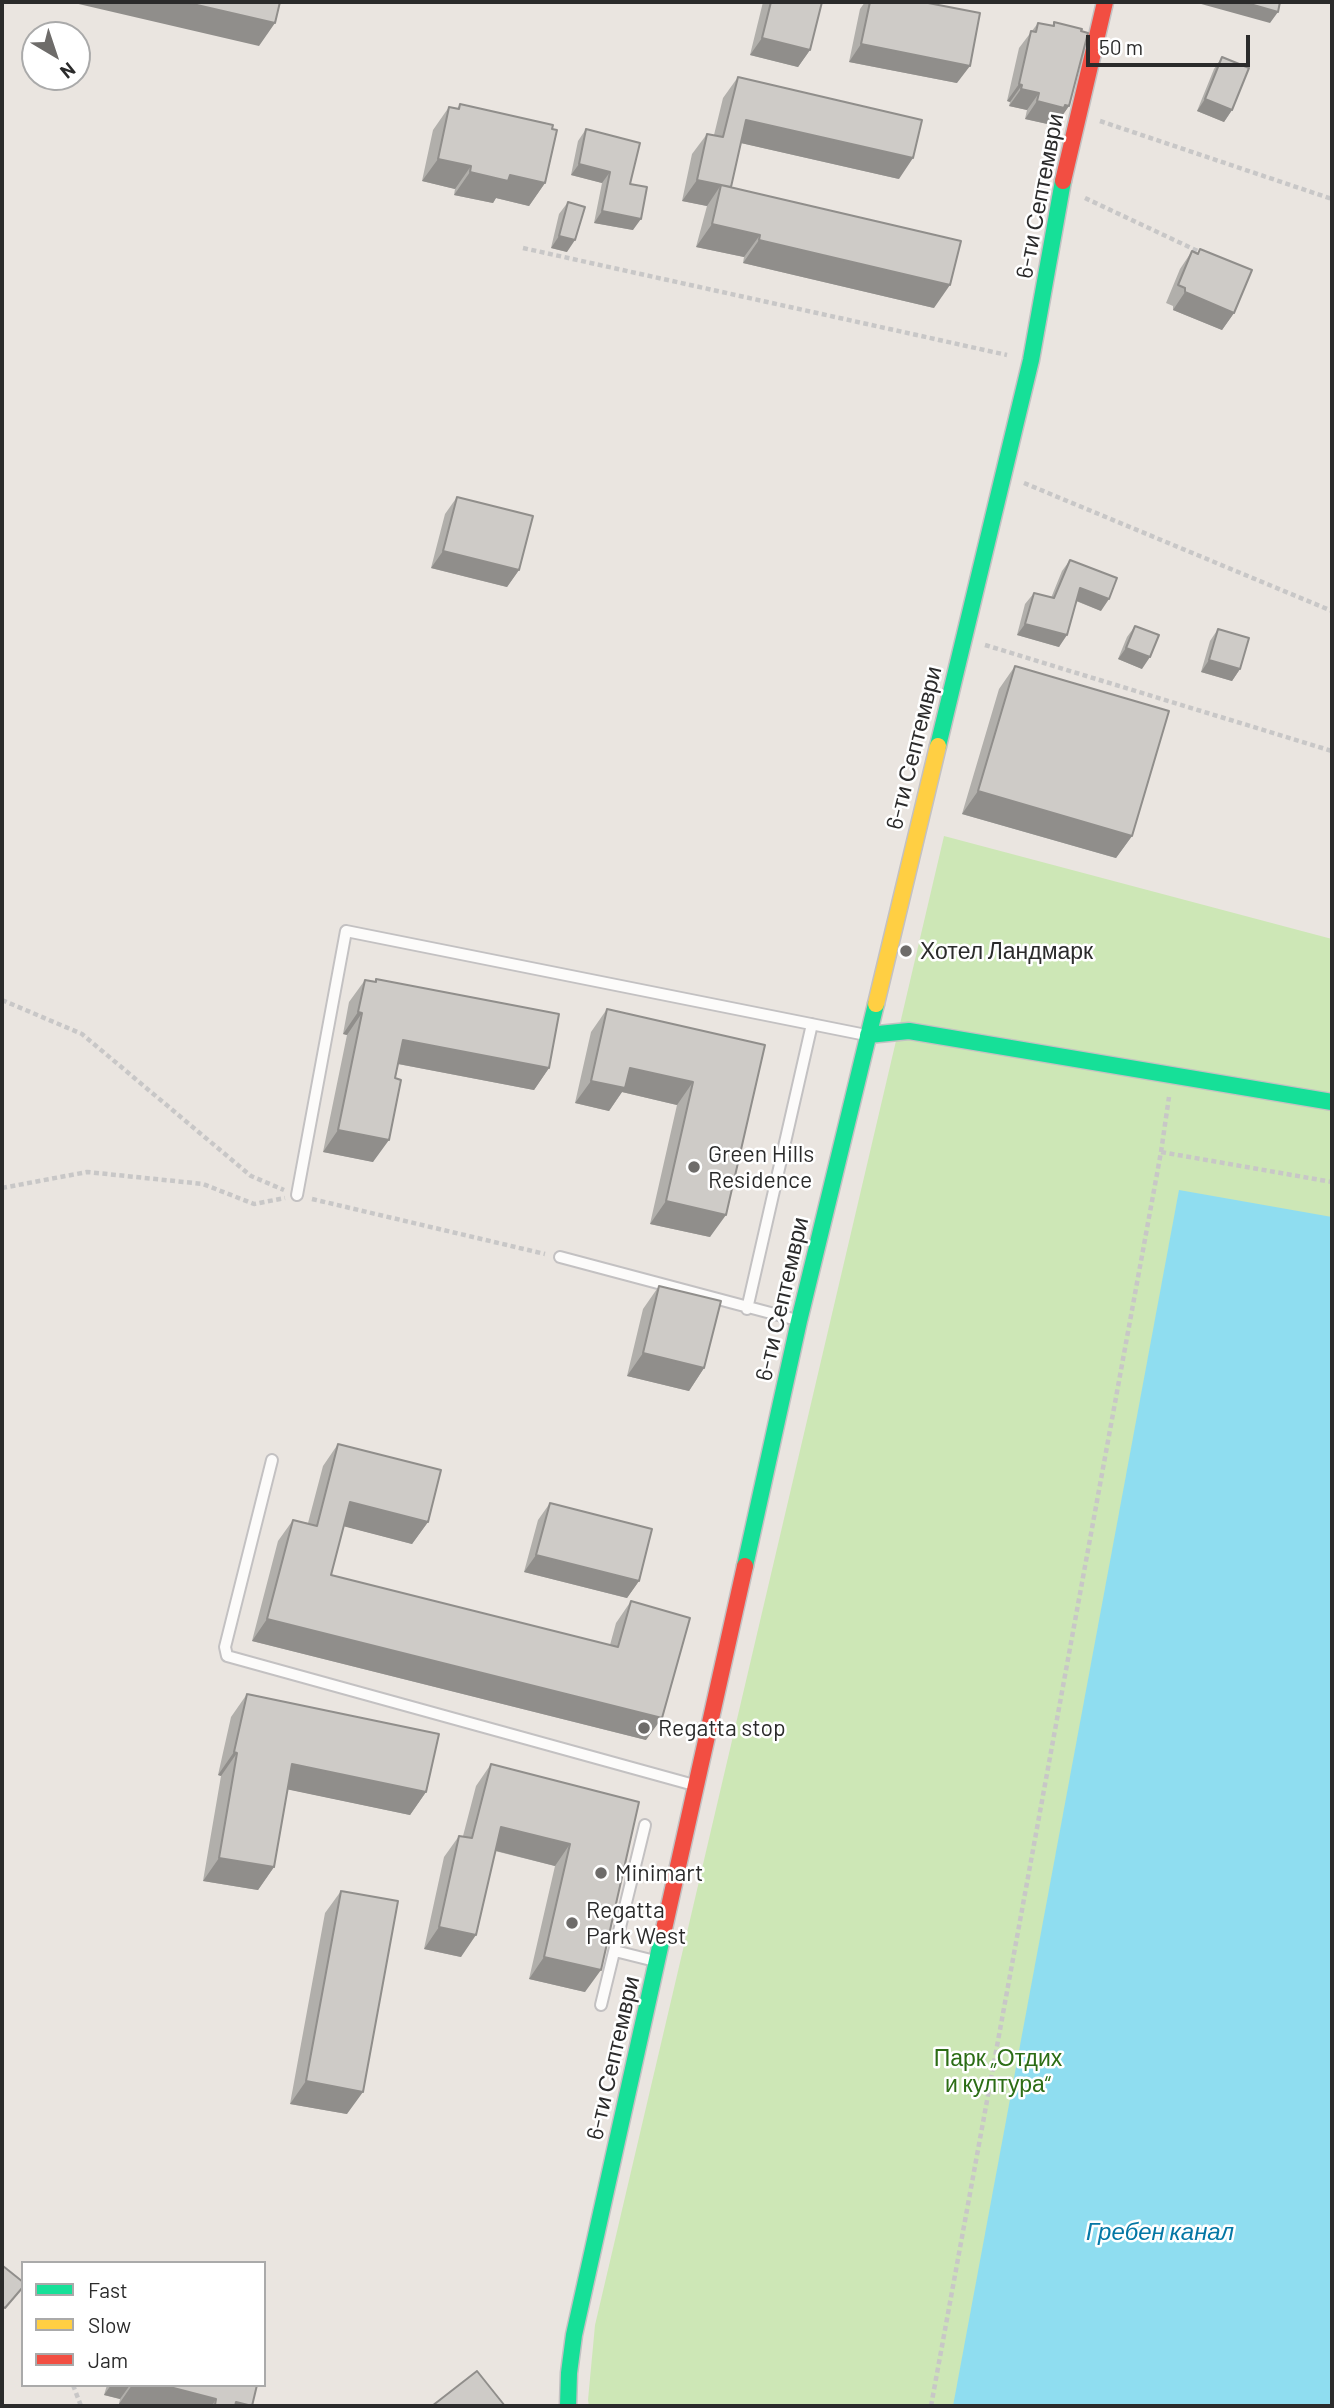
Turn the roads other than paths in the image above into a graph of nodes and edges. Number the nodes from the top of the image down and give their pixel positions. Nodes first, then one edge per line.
1 (1105, 2) edge
2 (812, 1024) junction
3 (868, 1035) junction
4 (1332, 1102) edge
5 (296, 1195) road end
6 (560, 1257) road end
7 (747, 1309) junction
8 (799, 1321) junction
9 (272, 1460) dead end
10 (698, 1786) junction
11 (645, 1825) dead end
12 (615, 1951) junction
13 (658, 1961) junction
14 (601, 2005) dead end
15 (568, 2406) edge

1 - 3 street, 6-ти Септември
2 - 3 lane
2 - 5 lane
2 - 7 lane
3 - 4 street
3 - 8 street, 6-ти Септември
6 - 7 lane
7 - 8 lane
8 - 10 street, 6-ти Септември
9 - 10 lane
10 - 13 street, 6-ти Септември
11 - 12 lane
12 - 13 lane
12 - 14 lane
13 - 15 street, 6-ти Септември

